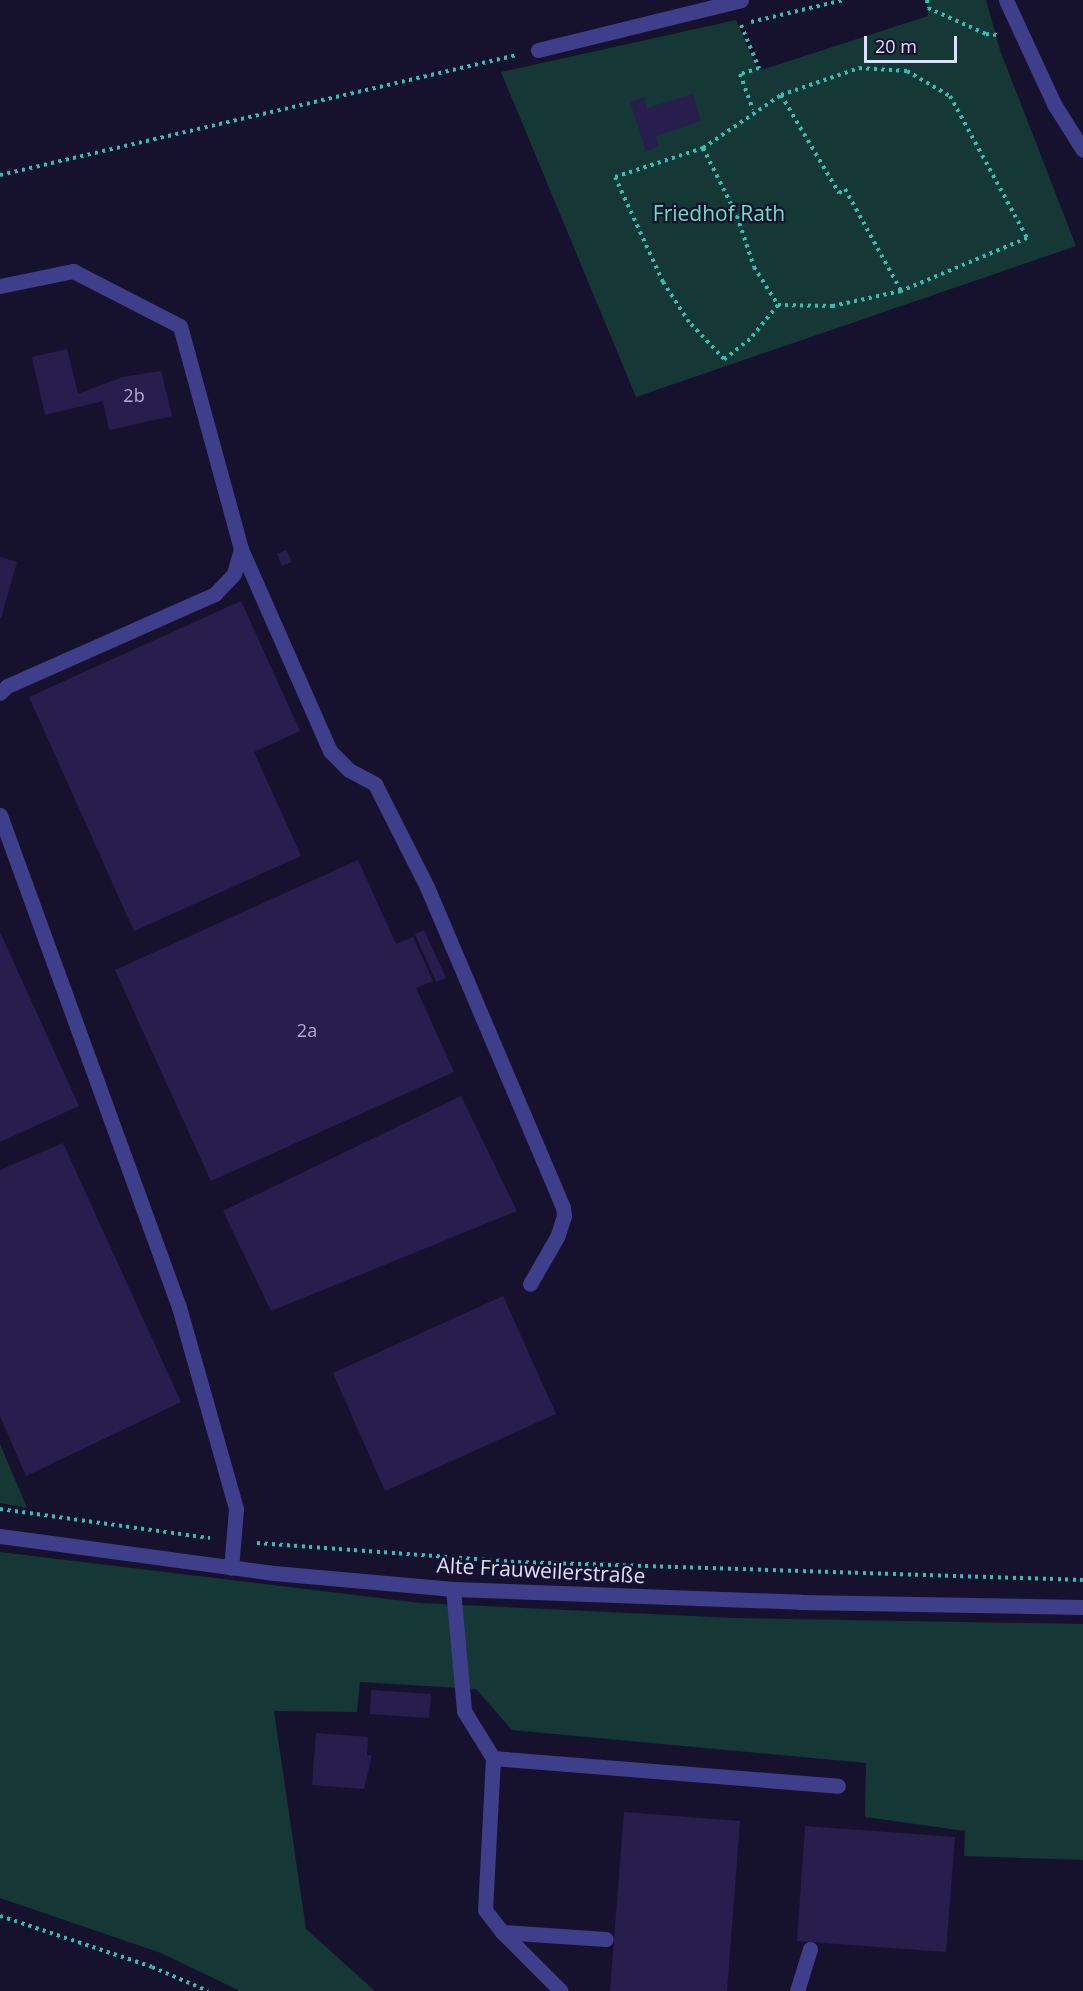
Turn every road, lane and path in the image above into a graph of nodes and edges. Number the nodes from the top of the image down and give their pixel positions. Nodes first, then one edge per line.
1 (741, 0) edge
2 (844, 0) edge
3 (927, 0) edge
4 (1006, 0) edge
5 (1018, 30) junction
6 (538, 50) joint
7 (781, 95) junction
8 (753, 110) junction
9 (703, 148) junction
10 (1083, 150) edge
11 (0, 175) edge
12 (0, 286) edge
13 (901, 291) junction
14 (778, 305) junction
15 (240, 549) junction
16 (0, 693) edge
17 (0, 815) edge
18 (530, 1284) dead end
19 (0, 1509) edge
20 (0, 1536) edge
21 (234, 1541) junction
22 (231, 1568) junction
23 (1083, 1580) edge
24 (453, 1588) junction
25 (1083, 1607) edge
26 (493, 1758) junction
27 (838, 1786) dead end
28 (0, 1916) edge
29 (502, 1932) junction
30 (606, 1939) dead end
31 (810, 1949) dead end
32 (208, 1991) edge
33 (561, 1991) edge
34 (797, 1991) edge

1 - 6 street
2 - 8 path
3 - 5 path
4 - 5 street
5 - 10 street
6 - 11 path
7 - 8 path
7 - 13 path
7 - 13 path
8 - 9 path
9 - 14 path
9 - 14 path
12 - 15 street
13 - 14 path
15 - 16 street
15 - 18 street
17 - 21 street
19 - 21 path
20 - 22 street, Alte Frauweilerstraße
21 - 22 street
21 - 23 path
22 - 24 street, Alte Frauweilerstraße
24 - 25 street, Alte Frauweilerstraße
24 - 26 street
26 - 27 street
26 - 29 street
28 - 32 path
29 - 30 street
29 - 33 street
31 - 34 street

